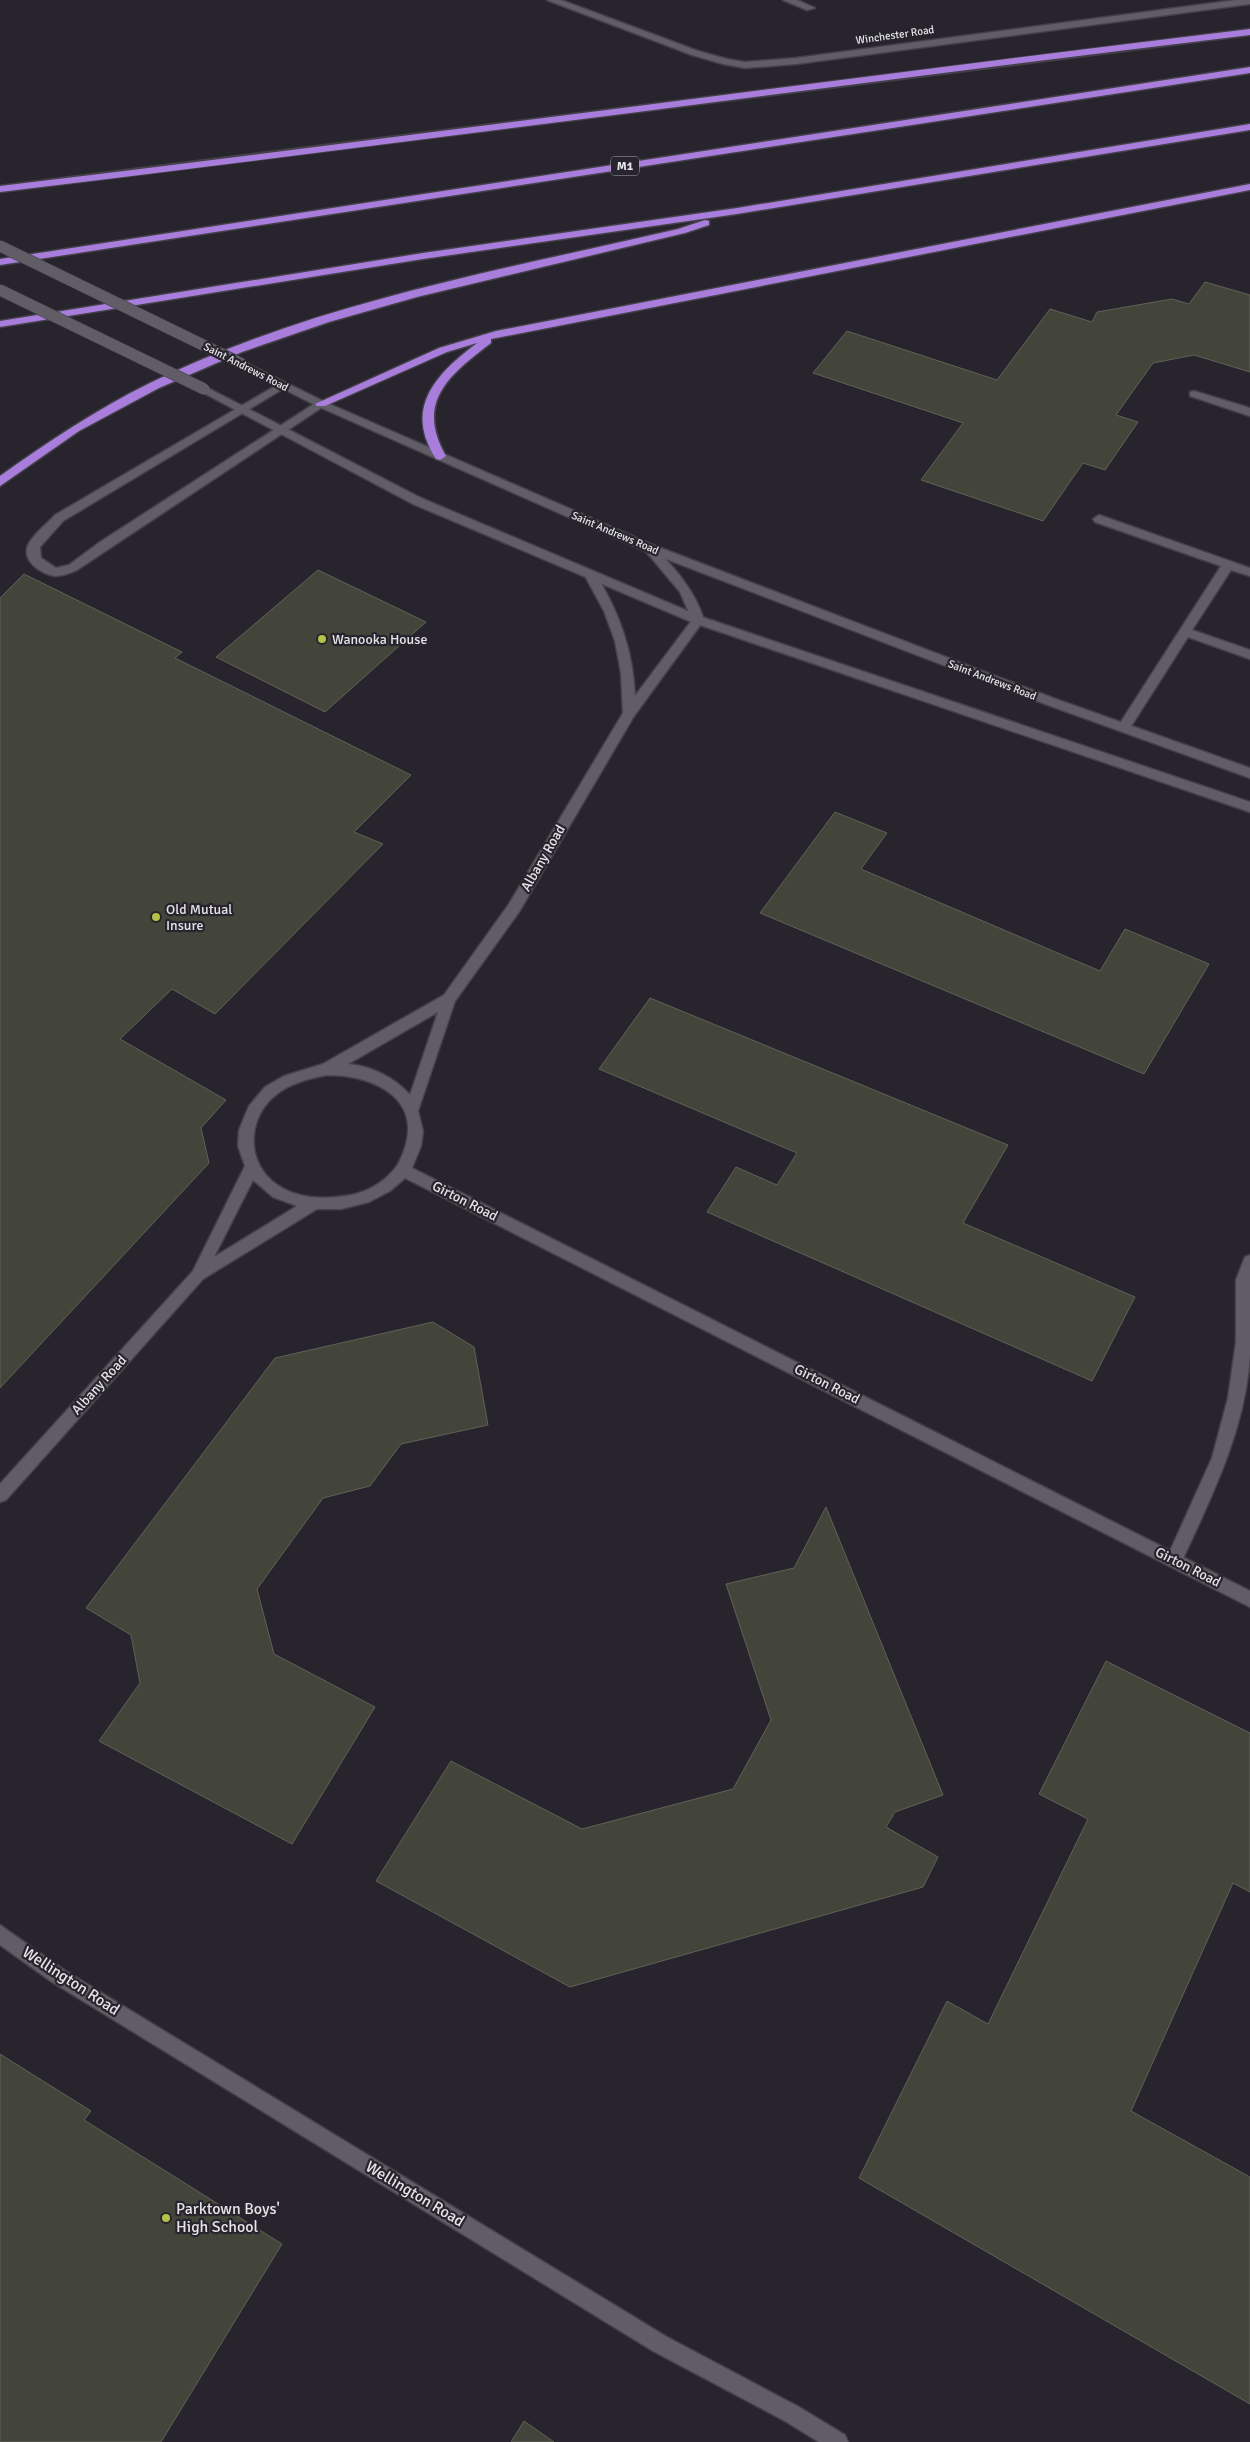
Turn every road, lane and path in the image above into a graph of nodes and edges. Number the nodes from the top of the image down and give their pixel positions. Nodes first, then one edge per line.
1 (552, 0) edge
2 (788, 0) edge
3 (1250, 1) edge
4 (810, 8) dead end
5 (1250, 32) edge
6 (1250, 70) edge
7 (1250, 127) edge
8 (1250, 186) edge
9 (0, 189) edge
10 (737, 211) junction
11 (0, 246) edge
12 (0, 262) edge
13 (0, 290) edge
14 (0, 324) edge
15 (496, 334) junction
16 (282, 385) junction
17 (1194, 394) dead end
18 (321, 404) junction
19 (242, 409) junction
20 (1250, 412) edge
21 (281, 429) junction
22 (440, 456) junction
23 (0, 482) edge
24 (1098, 519) dead end
25 (649, 548) junction
26 (1228, 565) junction
27 (1250, 572) edge
28 (591, 576) junction
29 (698, 620) junction
30 (1185, 632) junction
31 (1250, 655) edge
32 (629, 713) junction
33 (1123, 728) junction
34 (1250, 773) edge
35 (1250, 807) edge
36 (449, 998) junction
37 (327, 1069) junction
38 (412, 1109) junction
39 (251, 1168) junction
40 (403, 1170) junction
41 (313, 1204) junction
42 (1250, 1261) edge
43 (198, 1275) junction
44 (0, 1495) edge
45 (1174, 1560) junction
46 (1250, 1599) edge
47 (0, 1934) edge
48 (838, 2442) edge

1 - 3 street, Winchester Road
2 - 4 street
5 - 9 highway
6 - 12 highway, M1
7 - 10 highway
8 - 15 highway
10 - 14 highway
10 - 23 highway
11 - 16 street, Saint Andrews Road, bridge
13 - 19 street, bridge
15 - 18 highway
15 - 22 highway
16 - 18 street, Saint Andrews Road
16 - 19 street
17 - 20 street
18 - 21 street
18 - 22 street, Saint Andrews Road
19 - 21 street
19 - 21 street
21 - 28 street
22 - 25 street, Saint Andrews Road
24 - 26 street
25 - 29 street
25 - 33 street, Saint Andrews Road
26 - 27 street
26 - 30 street
28 - 29 street
28 - 32 street
29 - 32 street, Albany Road
29 - 35 street
30 - 31 street
30 - 33 street
32 - 36 street, Albany Road
33 - 34 street, Saint Andrews Road
36 - 37 street, Albany Road
36 - 38 street, Albany Road
37 - 38 street
37 - 39 street
38 - 40 street
39 - 41 street
39 - 43 street, Albany Road
40 - 41 street
40 - 45 street, Girton Road
41 - 43 street, Albany Road
42 - 45 street
43 - 44 street, Albany Road
45 - 46 street, Girton Road
47 - 48 street, Wellington Road

